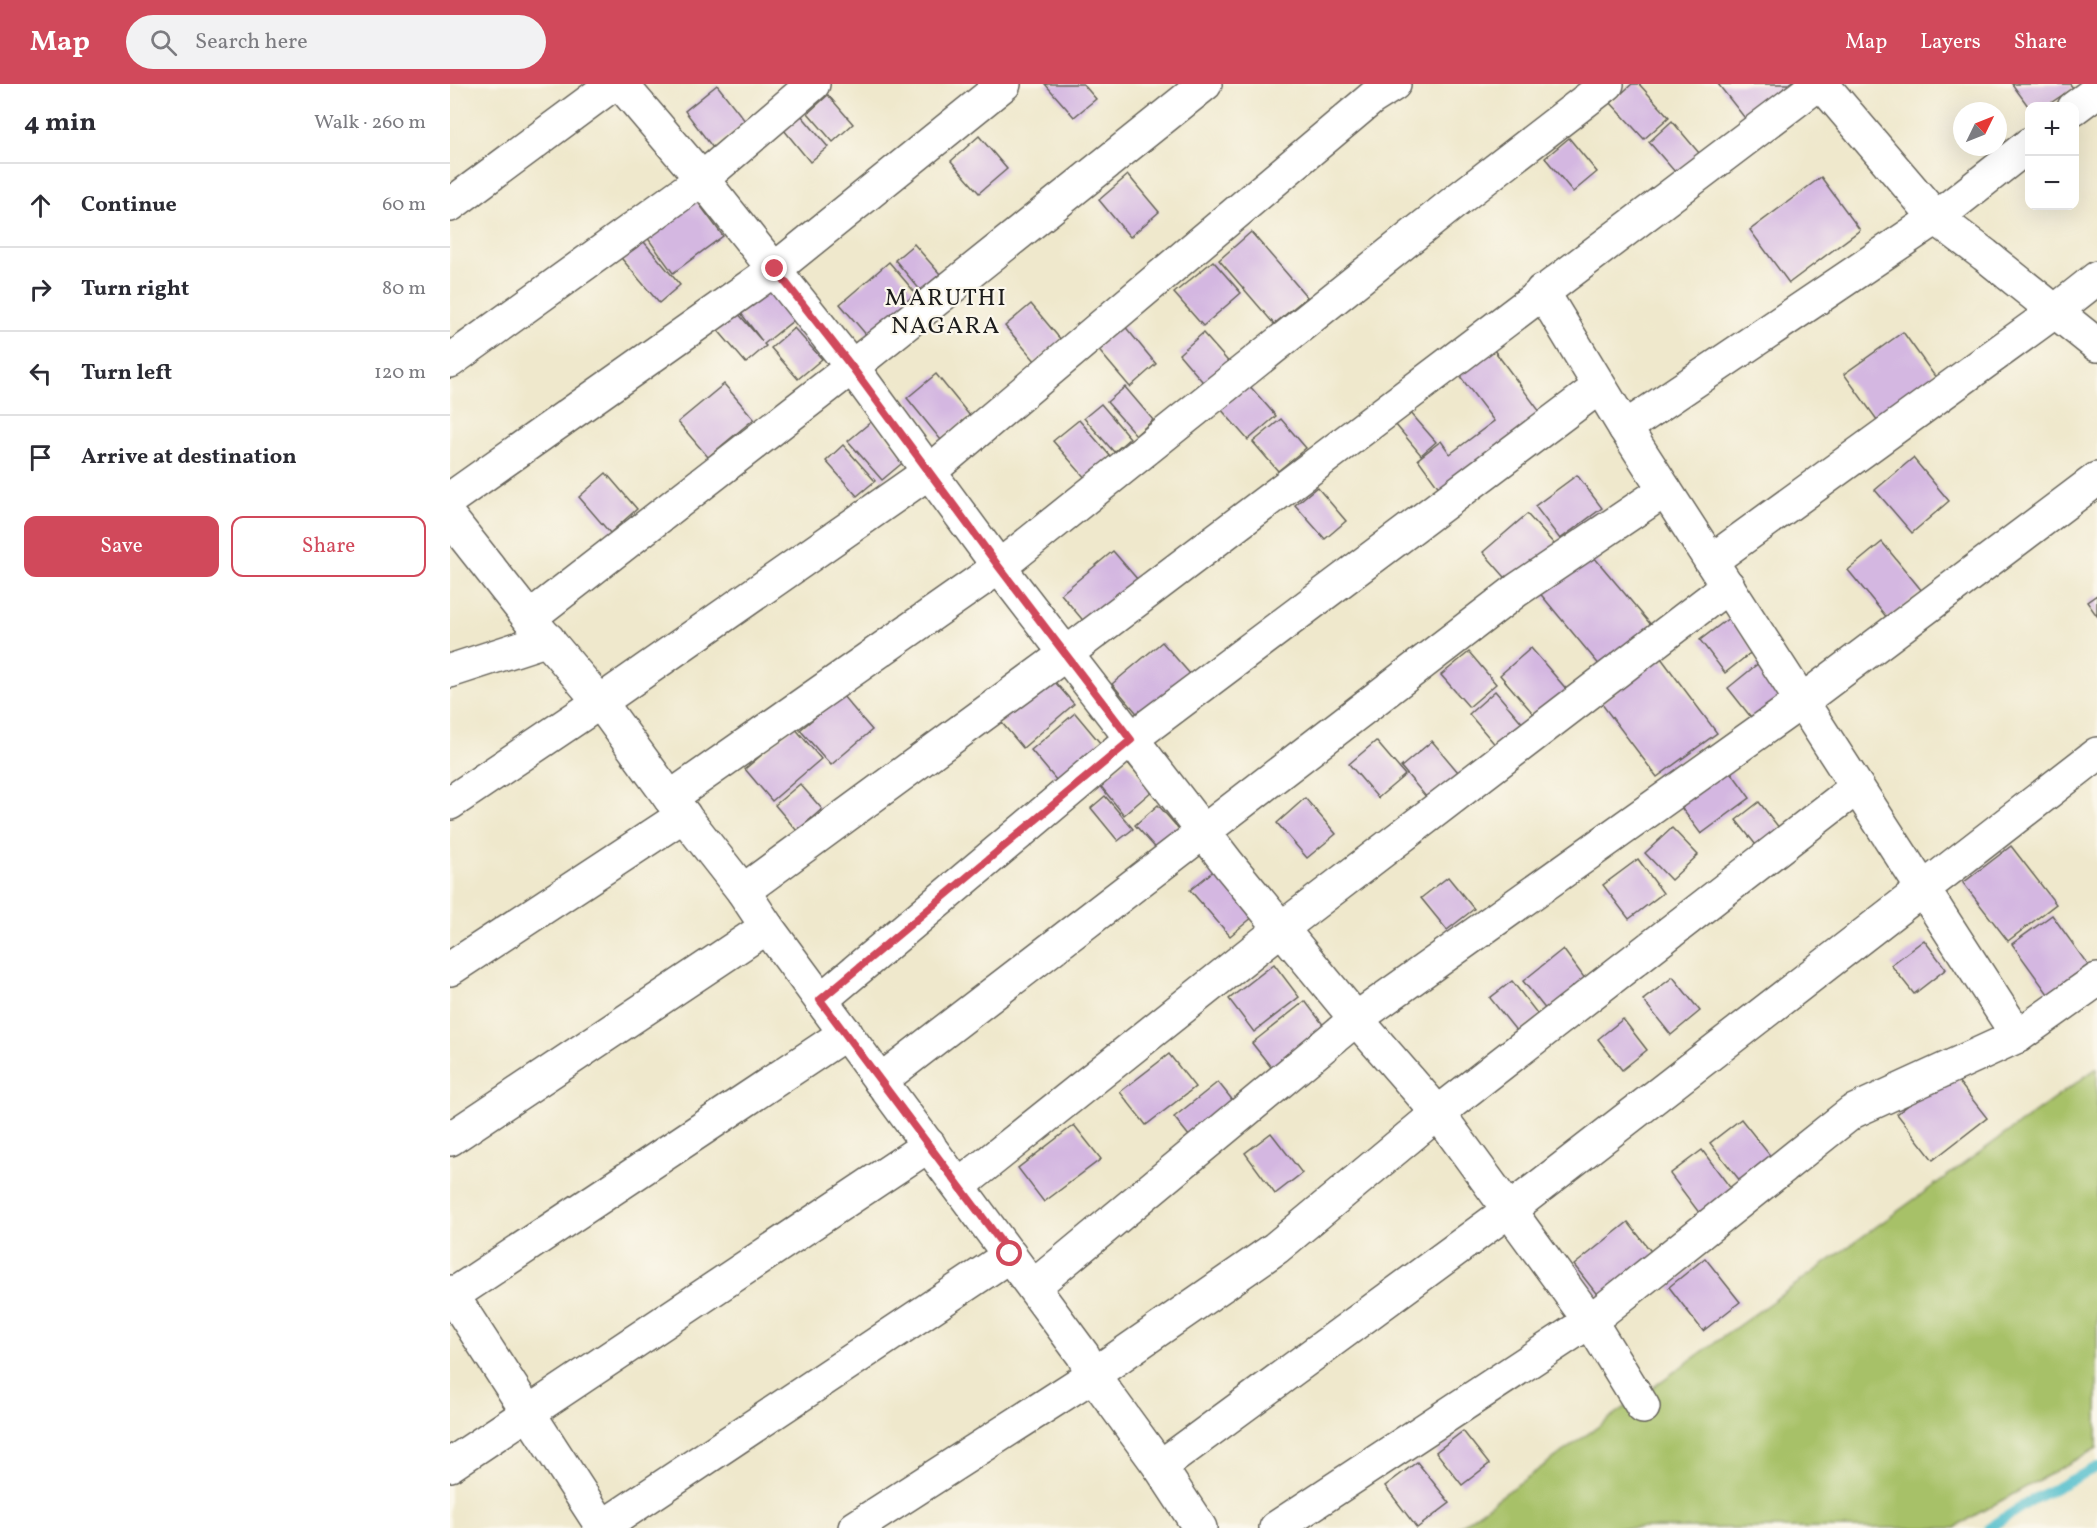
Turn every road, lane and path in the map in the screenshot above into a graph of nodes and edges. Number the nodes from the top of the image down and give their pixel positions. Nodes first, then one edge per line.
1 (613, 84) edge
2 (621, 84) edge
3 (813, 84) edge
4 (1004, 84) edge
5 (1205, 84) edge
6 (1394, 84) edge
7 (1607, 84) edge
8 (1818, 84) edge
9 (1822, 84) edge
10 (2097, 91) edge
11 (2079, 104) edge
12 (2025, 148) edge
13 (702, 179) junction
14 (450, 205) edge
15 (1936, 218) junction
16 (775, 269) junction
17 (2097, 278) edge
18 (1542, 291) junction
19 (2054, 312) junction
20 (2097, 345) edge
21 (450, 361) edge
22 (852, 367) junction
23 (1599, 387) junction
24 (1624, 428) junction
25 (929, 472) junction
26 (2097, 479) edge
27 (1665, 490) junction
28 (452, 519) edge
29 (999, 567) junction
30 (1720, 574) junction
31 (539, 628) junction
32 (1067, 653) junction
33 (450, 670) edge
34 (1802, 701) junction
35 (600, 702) junction
36 (1131, 740) junction
37 (2097, 754) edge
38 (1857, 787) junction
39 (450, 803) edge
40 (677, 806) junction
41 (1204, 833) junction
42 (1923, 889) junction
43 (743, 891) junction
44 (767, 927) junction
45 (1282, 928) junction
46 (450, 969) edge
47 (2097, 980) edge
48 (820, 1000) junction
49 (1356, 1018) junction
50 (846, 1033) junction
51 (2018, 1036) junction
52 (880, 1081) junction
53 (1438, 1113) junction
54 (450, 1139) edge
55 (929, 1145) junction
56 (959, 1186) junction
57 (1508, 1211) junction
58 (1010, 1254) junction
59 (1034, 1286) junction
60 (451, 1295) edge
61 (1590, 1321) junction
62 (1093, 1375) junction
63 (1643, 1407) dead end
64 (528, 1413) junction
65 (450, 1465) edge
66 (1160, 1467) junction
67 (602, 1528) edge
68 (855, 1528) edge
69 (1200, 1528) edge
70 (1276, 1528) edge

1 - 14 street
2 - 13 street
3 - 13 street
4 - 16 street
5 - 22 street
6 - 25 street
7 - 29 street
8 - 18 street
9 - 15 street
10 - 11 street
12 - 15 street
13 - 16 street
13 - 21 street
15 - 19 street
15 - 24 street
16 - 22 street
16 - 28 street
17 - 19 street
18 - 23 street
18 - 32 street
19 - 20 street
19 - 30 street
22 - 25 street
22 - 31 street
23 - 24 street
23 - 36 street
24 - 27 street
25 - 29 street
25 - 35 street
26 - 34 street
27 - 30 street
27 - 41 street
28 - 31 street
29 - 32 street
29 - 40 street
30 - 34 street
30 - 45 street
31 - 33 street
31 - 35 street
32 - 36 street
32 - 43 street
34 - 38 street
34 - 49 street
35 - 39 street
35 - 40 street
36 - 41 street
36 - 48 street
37 - 42 street
38 - 42 street
38 - 53 street
40 - 43 street
40 - 46 street
41 - 45 street
41 - 52 street
42 - 51 street
42 - 57 street
43 - 44 street
44 - 48 street
44 - 54 street
45 - 49 street
45 - 56 street
47 - 51 street
48 - 50 street
49 - 53 street
49 - 59 street
50 - 52 street
50 - 60 street
51 - 61 street
52 - 55 street
53 - 57 street
53 - 62 street
55 - 56 street
55 - 64 street
56 - 58 street
57 - 61 street
57 - 66 street
58 - 59 street
58 - 67 street
59 - 62 street
60 - 64 street
61 - 63 street
61 - 70 street
62 - 66 street
62 - 68 street
64 - 65 street
64 - 67 street
66 - 69 street

